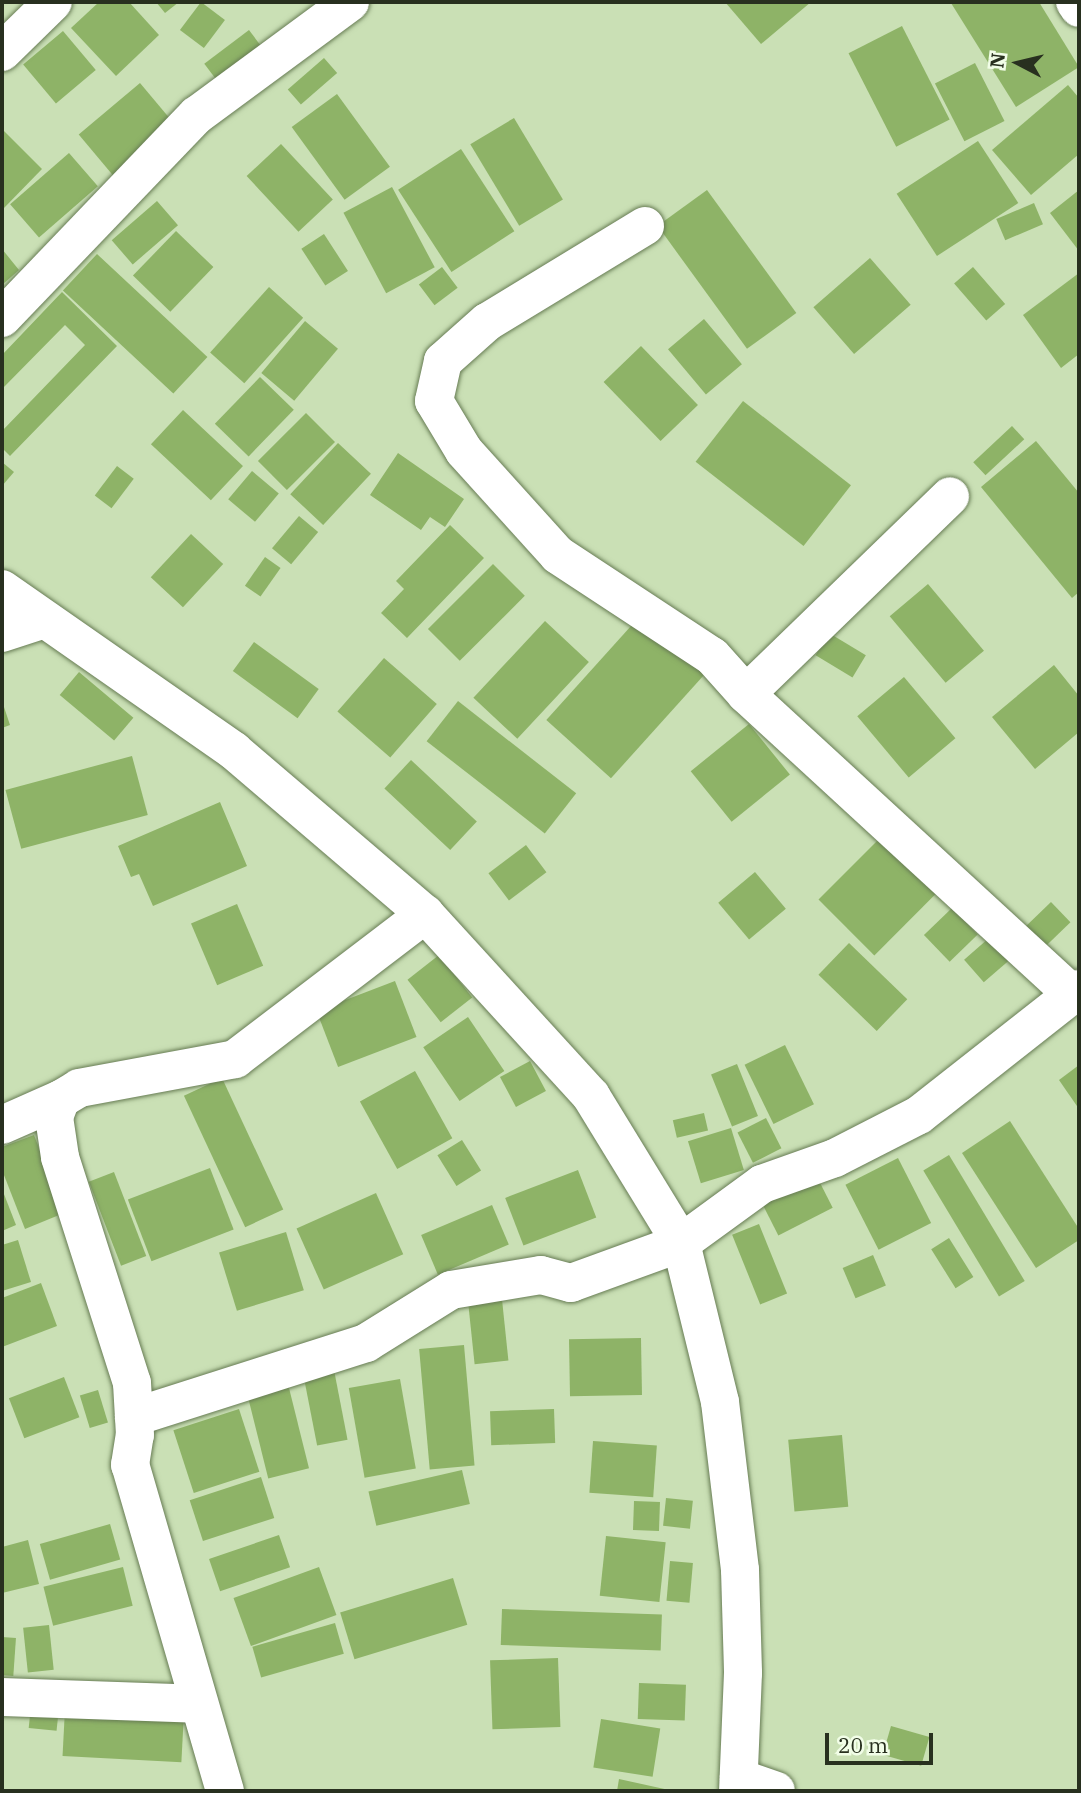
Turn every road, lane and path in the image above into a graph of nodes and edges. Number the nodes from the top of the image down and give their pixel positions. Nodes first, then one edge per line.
1 (53, 2) edge
2 (350, 2) edge
3 (1075, 2) edge
4 (1079, 8) edge
5 (2, 52) edge
6 (645, 226) dead end
7 (2, 318) edge
8 (950, 496) dead end
9 (2, 589) edge
10 (42, 620) junction
11 (2, 633) edge
12 (746, 694) junction
13 (425, 914) junction
14 (1076, 992) edge
15 (61, 1100) junction
16 (2, 1125) edge
17 (681, 1242) junction
18 (134, 1417) junction
19 (2, 1698) edge
20 (199, 1704) junction
21 (739, 1785) edge
22 (225, 1791) edge
23 (776, 1791) edge

1 - 5 street
2 - 7 street
3 - 4 street
6 - 12 street
8 - 12 street
9 - 10 street
10 - 11 street
10 - 13 street
12 - 14 street
13 - 15 street
13 - 17 street
14 - 17 street
15 - 16 street
15 - 18 street
17 - 18 street
17 - 21 street
18 - 20 street
19 - 20 street
20 - 22 street
21 - 23 street

